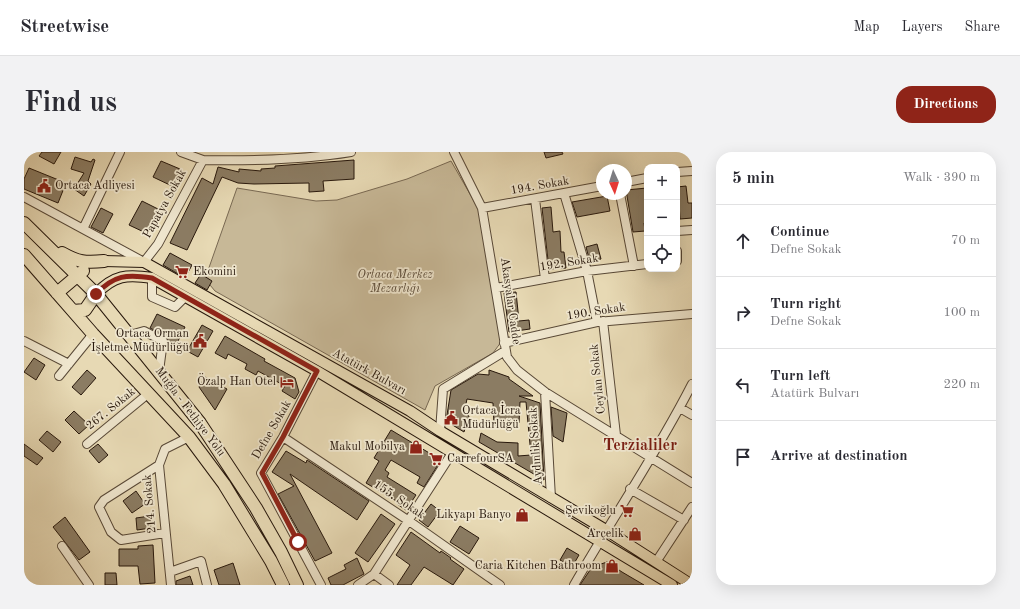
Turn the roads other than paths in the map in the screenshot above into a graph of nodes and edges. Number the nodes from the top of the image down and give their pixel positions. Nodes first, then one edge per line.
1 (120, 152) edge
2 (181, 152) edge
3 (351, 152) edge
4 (454, 152) edge
5 (203, 160) junction
6 (692, 171) edge
7 (680, 172) edge
8 (644, 179) edge
9 (632, 181) edge
10 (596, 187) edge
11 (564, 194) junction
12 (24, 197) edge
13 (535, 199) junction
14 (621, 200) edge
15 (482, 208) junction
16 (24, 223) edge
17 (83, 229) junction
18 (692, 230) edge
19 (680, 231) edge
20 (44, 242) junction
21 (24, 255) edge
22 (104, 261) junction
23 (144, 262) junction
24 (644, 264) edge
25 (634, 266) junction
26 (586, 271) junction
27 (78, 274) junction
28 (152, 278) junction
29 (544, 278) junction
30 (496, 288) junction
31 (57, 293) junction
32 (96, 294) junction
33 (185, 297) junction
34 (73, 311) junction
35 (692, 314) edge
36 (600, 322) junction
37 (93, 334) junction
38 (130, 335) junction
39 (24, 341) edge
40 (505, 347) junction
41 (69, 364) junction
42 (159, 371) junction
43 (317, 371) junction
44 (59, 376) dead end
45 (692, 384) edge
46 (545, 392) junction
47 (149, 393) junction
48 (680, 408) junction
49 (692, 416) edge
50 (440, 431) junction
51 (616, 435) junction
52 (189, 437) junction
53 (283, 437) junction
54 (87, 444) dead end
55 (452, 453) junction
56 (651, 458) junction
57 (159, 465) junction
58 (692, 482) edge
59 (630, 489) junction
60 (551, 498) junction
61 (692, 507) edge
62 (684, 520) junction
63 (409, 521) junction
64 (606, 530) junction
65 (165, 533) junction
66 (600, 541) junction
67 (62, 546) dead end
68 (656, 562) junction
69 (170, 572) junction
70 (374, 574) junction
71 (490, 582) edge
72 (89, 585) edge
73 (171, 585) edge
74 (207, 585) edge
75 (283, 585) edge
76 (297, 585) edge
77 (321, 585) edge
78 (358, 585) edge
79 (389, 585) edge
80 (500, 585) edge
81 (574, 585) edge
82 (672, 585) edge
83 (692, 585) edge

1 - 17 street
2 - 5 street
3 - 5 street
4 - 15 street, Akasyalar Cadde
5 - 23 street, Papatya Sokak
6 - 7 street
8 - 9 street
10 - 11 street, 194. Sokak
11 - 13 street, 194. Sokak
11 - 26 street, Ceylan Sokak
12 - 17 street, Atatürk Bulvarı
13 - 15 street, 194. Sokak
13 - 29 street
14 - 25 street
15 - 30 street, Akasyalar Cadde
16 - 20 highway, Muğla - Fethiye Yolu
17 - 23 street, Atatürk Bulvarı
18 - 19 street
20 - 22 highway
20 - 27 highway, Muğla - Fethiye Yolu
21 - 31 highway, Muğla - Fethiye Yolu
22 - 23 main road
22 - 27 highway
23 - 50 main road, Atatürk Bulvarı
24 - 25 street, 192. Sokak
25 - 26 street, 192. Sokak
26 - 29 street, 192. Sokak
26 - 36 street, Ceylan Sokak
27 - 31 highway
27 - 32 highway, Muğla - Fethiye Yolu
28 - 32 main road, Atatürk Bulvarı
28 - 33 main road, Atatürk Bulvarı
28 - 33 street
29 - 30 street, 192. Sokak
30 - 40 street, Akasyalar Cadde
31 - 34 highway, Muğla - Fethiye Yolu
32 - 34 highway
32 - 38 highway, Muğla - Fethiye Yolu
33 - 43 main road, Atatürk Bulvarı
34 - 37 highway, Muğla - Fethiye Yolu
35 - 36 street, 190. Sokak
36 - 40 street, 190. Sokak
36 - 51 street, Ceylan Sokak
37 - 41 street
37 - 47 highway, Muğla - Fethiye Yolu
38 - 42 highway, Muğla - Fethiye Yolu
38 - 42 street
39 - 41 street
40 - 46 street, Akasyalar Cadde
40 - 50 street, 190. Sokak
41 - 44 street
42 - 76 highway, Muğla - Fethiye Yolu
43 - 53 street, Defne Sokak
43 - 55 main road, Atatürk Bulvarı
45 - 48 street
46 - 51 street, Akasyalar Cadde
46 - 60 street, Aydınlık Sokak
47 - 52 highway, Muğla - Fethiye Yolu
47 - 54 street, 267. Sokak
48 - 49 street
48 - 56 street
50 - 60 main road, Atatürk Bulvarı
51 - 56 street, Akasyalar Cadde
52 - 57 street, 214. Sokak
52 - 75 highway, Muğla - Fethiye Yolu
53 - 63 street, 155. Sokak
53 - 77 street, Defne Sokak
55 - 63 street
55 - 66 main road, Atatürk Bulvarı
56 - 58 street, Akasyalar Cadde
56 - 59 street
57 - 65 street, 214. Sokak
57 - 65 street
59 - 62 street
59 - 64 street
60 - 64 main road, Atatürk Bulvarı
61 - 62 street
62 - 68 street
63 - 70 street
63 - 71 street, 155. Sokak
64 - 66 street
64 - 68 main road, Atatürk Bulvarı
65 - 69 street, 214. Sokak
66 - 81 street
66 - 82 main road, Atatürk Bulvarı
67 - 72 street
68 - 83 main road, Atatürk Bulvarı
69 - 73 street, 214. Sokak
69 - 74 street
70 - 78 street
70 - 79 street
71 - 80 street, 155. Sokak

